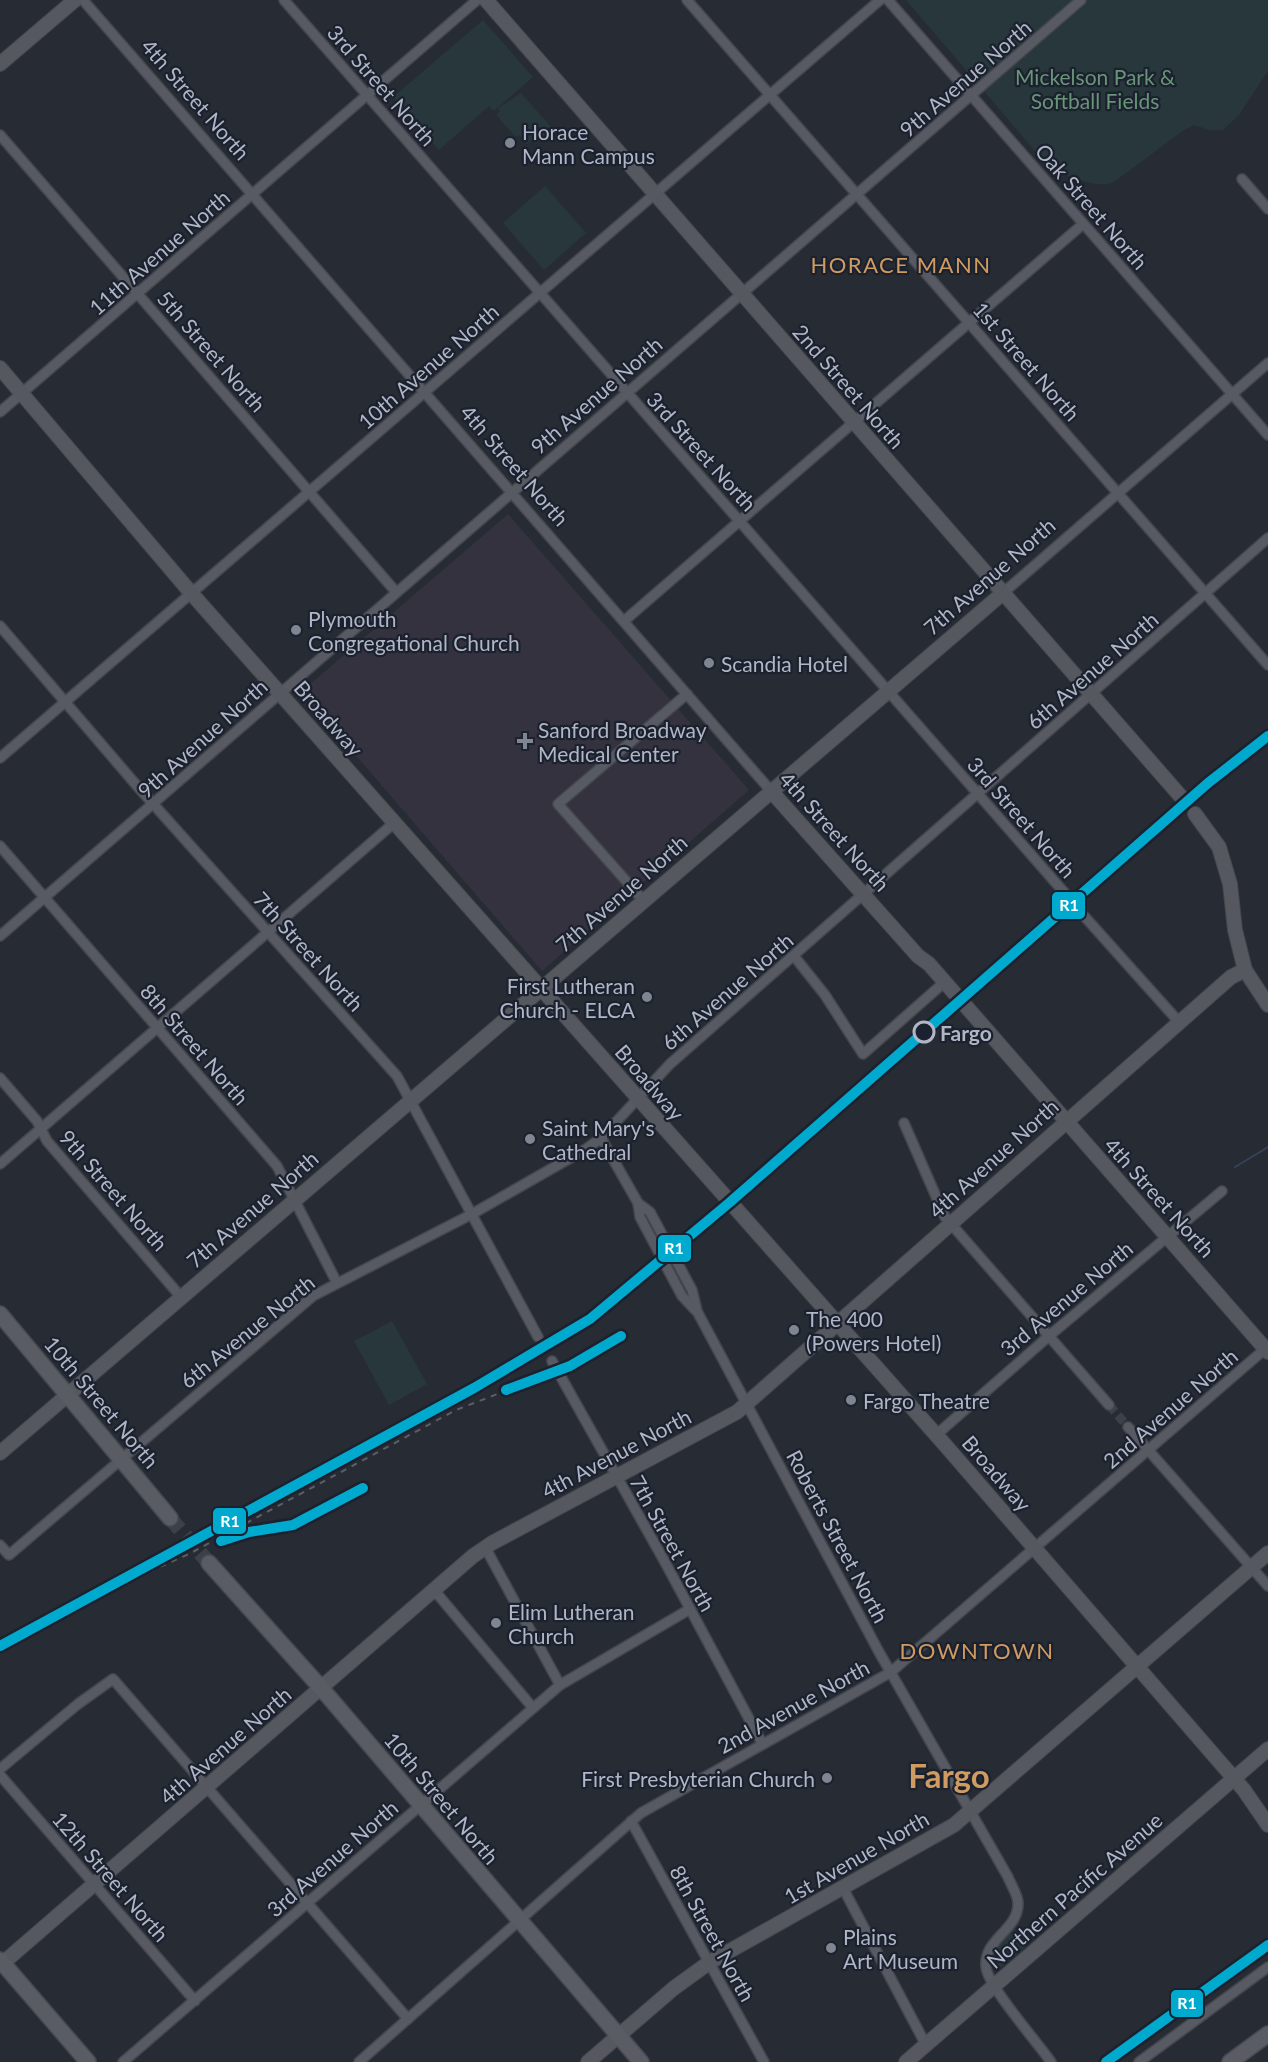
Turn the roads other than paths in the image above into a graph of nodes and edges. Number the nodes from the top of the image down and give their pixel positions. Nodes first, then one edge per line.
1 (75, 0) edge
2 (83, 0) edge
3 (284, 0) edge
4 (477, 0) edge
5 (486, 0) edge
6 (687, 0) edge
7 (880, 0) edge
8 (888, 0) edge
9 (1082, 0) edge
10 (0, 64) edge
11 (770, 95) junction
12 (367, 96) junction
13 (970, 97) junction
14 (0, 135) edge
15 (1242, 179) dead end
16 (857, 194) junction
17 (252, 195) junction
18 (654, 195) junction
19 (1268, 209) edge
20 (1083, 224) junction
21 (138, 293) junction
22 (539, 293) junction
23 (741, 294) junction
24 (969, 322) junction
25 (1268, 363) edge
26 (0, 368) edge
27 (424, 393) junction
28 (626, 393) junction
29 (21, 394) junction
30 (1232, 394) junction
31 (0, 412) edge
32 (853, 422) junction
33 (1268, 435) edge
34 (310, 491) junction
35 (511, 492) junction
36 (1117, 492) junction
37 (739, 520) junction
38 (1268, 538) edge
39 (396, 592) junction
40 (1003, 593) junction
41 (1206, 593) junction
42 (192, 594) junction
43 (624, 621) junction
44 (0, 626) edge
45 (1268, 665) edge
46 (888, 691) junction
47 (279, 693) junction
48 (687, 693) junction
49 (1090, 695) junction
50 (65, 701) junction
51 (0, 758) edge
52 (771, 791) junction
53 (978, 795) junction
54 (1183, 799) dead end
55 (154, 805) junction
56 (1195, 814) dead end
57 (394, 823) junction
58 (0, 846) edge
59 (864, 895) junction
60 (45, 898) junction
61 (1069, 898) dead end
62 (643, 900) junction
63 (1085, 917) dead end
64 (269, 934) junction
65 (0, 936) edge
66 (794, 956) junction
67 (918, 956) junction
68 (1245, 970) junction
69 (939, 987) junction
70 (542, 990) junction
71 (1268, 1005) edge
72 (972, 1016) junction
73 (1179, 1022) junction
74 (157, 1028) junction
75 (0, 1078) edge
76 (411, 1099) junction
77 (636, 1099) junction
78 (904, 1122) dead end
79 (1065, 1122) junction
80 (40, 1128) junction
81 (601, 1138) junction
82 (0, 1164) edge
83 (1221, 1191) dead end
84 (295, 1200) junction
85 (472, 1214) junction
86 (951, 1223) junction
87 (1167, 1236) junction
88 (337, 1283) junction
89 (181, 1297) junction
90 (0, 1314) edge
91 (836, 1323) junction
92 (1049, 1335) junction
93 (538, 1337) dead end
94 (1267, 1350) edge
95 (552, 1361) dead end
96 (68, 1394) junction
97 (747, 1403) junction
98 (1108, 1405) tunnel mouth
99 (1128, 1427) tunnel mouth
100 (936, 1436) junction
101 (1148, 1451) junction
102 (0, 1453) edge
103 (122, 1458) junction
104 (615, 1478) junction
105 (170, 1518) tunnel mouth
106 (0, 1545) edge
107 (485, 1547) junction
108 (1035, 1548) junction
109 (1268, 1553) edge
110 (208, 1563) tunnel mouth
111 (1251, 1568) junction
112 (1268, 1586) edge
113 (434, 1590) junction
114 (690, 1609) junction
115 (1138, 1667) junction
116 (891, 1672) junction
117 (560, 1685) junction
118 (322, 1689) junction
119 (533, 1708) junction
120 (762, 1743) junction
121 (1268, 1749) edge
122 (0, 1769) edge
123 (0, 1775) edge
124 (1235, 1779) junction
125 (207, 1787) junction
126 (421, 1806) junction
127 (971, 1812) junction
128 (631, 1821) junction
129 (1268, 1825) edge
130 (94, 1884) junction
131 (843, 1888) junction
132 (308, 1904) junction
133 (519, 1921) junction
134 (1, 1962) edge
135 (710, 1962) junction
136 (1268, 1967) edge
137 (995, 1986) junction
138 (195, 2001) junction
139 (408, 2019) junction
140 (1268, 2034) edge
141 (619, 2037) junction
142 (926, 2045) junction
143 (1232, 2061) edge
144 (88, 2062) edge
145 (123, 2062) edge
146 (359, 2062) edge
147 (588, 2062) edge
148 (641, 2062) edge
149 (764, 2062) edge
150 (906, 2062) edge
151 (1052, 2062) edge
152 (1138, 2062) edge

1 - 10 street
2 - 17 street, 4th Street North
3 - 12 street, 3rd Street North
4 - 12 street, 11th Avenue North
5 - 18 street, 2nd Street North
6 - 11 street, 1st Street North
7 - 11 street, 10th Avenue North
8 - 13 street, Oak Street North
9 - 13 street, 9th Avenue North
11 - 16 street, 1st Street North
11 - 18 street, 10th Avenue North
12 - 17 street, 11th Avenue North
12 - 22 street, 3rd Street North
13 - 16 street, 9th Avenue North
13 - 20 street, Oak Street North
14 - 21 street, 5th Street North
15 - 19 street
16 - 23 street, 9th Avenue North
16 - 24 street, 1st Street North
17 - 21 street, 11th Avenue North
17 - 27 street, 4th Street North
18 - 22 street, 10th Avenue North
18 - 23 street, 2nd Street North
20 - 24 street
20 - 30 street, Oak Street North
21 - 29 street, 11th Avenue North
21 - 34 street, 5th Street North
22 - 27 street, 10th Avenue North
22 - 28 street, 3rd Street North
23 - 28 street, 9th Avenue North
23 - 32 street, 2nd Street North
24 - 32 street
24 - 36 street, 1st Street North
25 - 30 street, 7th Avenue North
26 - 29 street, Broadway
27 - 34 street, 10th Avenue North
27 - 35 street, 4th Street North
28 - 35 street, 9th Avenue North
28 - 37 street, 3rd Street North
29 - 31 street, 11th Avenue North
29 - 42 street, Broadway
30 - 33 street, Oak Street North
30 - 36 street, 7th Avenue North
32 - 37 street
32 - 40 street, 2nd Street North
34 - 39 street, 5th Street North
34 - 42 street, 10th Avenue North
35 - 39 street, 9th Avenue North
35 - 43 street, 4th Street North
36 - 40 street, 7th Avenue North
36 - 41 street, 1st Street North
37 - 43 street
37 - 46 street, 3rd Street North
38 - 41 street, 6th Avenue North
39 - 47 street, 9th Avenue North
40 - 46 street, 7th Avenue North
40 - 49 street, 2nd Street North
41 - 45 street, 1st Street North
41 - 49 street, 6th Avenue North
42 - 47 street, Broadway
42 - 50 street, 10th Avenue North
43 - 48 street, 4th Street North
44 - 50 street, 7th Street North
46 - 52 street, 7th Avenue North
46 - 53 street, 3rd Street North
47 - 55 street, 9th Avenue North
47 - 57 street, Broadway
48 - 52 street, 4th Street North
48 - 62 street
49 - 53 street, 6th Avenue North
49 - 54 street, 2nd Street North
50 - 51 street, 10th Avenue North
50 - 55 street, 7th Street North
52 - 59 street, 4th Street North
52 - 62 street, 7th Avenue North
53 - 59 street, 6th Avenue North
53 - 61 street, 3rd Street North
55 - 60 street, 9th Avenue North
55 - 64 street, 7th Street North
56 - 68 street
57 - 64 street
57 - 70 street, Broadway
58 - 60 street, 8th Street North
59 - 66 street, 6th Avenue North
59 - 67 street, 4th Street North
60 - 65 street, 9th Avenue North
60 - 74 street, 8th Street North
62 - 70 street, 7th Avenue North
63 - 73 street
64 - 74 street
64 - 76 street, 7th Street North
66 - 69 street
66 - 77 street, 6th Avenue North
67 - 69 street, 4th Street North
67 - 72 street, 4th Street North
68 - 71 street
68 - 73 street, 4th Avenue North
69 - 72 street, 4th Street North
70 - 76 street, 7th Avenue North
70 - 77 street, Broadway
72 - 79 street, 4th Street North
73 - 79 street, 4th Avenue North
74 - 80 street
74 - 84 street, 8th Street North
75 - 80 street, 9th Street North
76 - 84 street, 7th Avenue North
76 - 85 street, 7th Street North
77 - 81 street, 6th Avenue North
77 - 91 street, Broadway
78 - 86 street
79 - 86 street, 4th Avenue North
79 - 87 street, 4th Street North
80 - 82 street
80 - 89 street, 9th Street North
81 - 85 street, 6th Avenue North
81 - 97 street, Roberts Street North
83 - 87 street, 3rd Avenue North
84 - 88 street, 8th Street North
84 - 89 street, 7th Avenue North
85 - 88 street, 6th Avenue North
85 - 93 street, 7th Street North
86 - 91 street, 4th Avenue North
86 - 92 street
87 - 92 street, 3rd Avenue North
87 - 94 street, 4th Street North
88 - 103 street, 6th Avenue North
89 - 96 street, 7th Avenue North
90 - 96 main road, 10th Street North
91 - 97 street, 4th Avenue North
91 - 100 street, Broadway
92 - 98 street
92 - 100 street, 3rd Avenue North
94 - 101 street, 2nd Avenue North
95 - 104 street, 7th Street North
96 - 102 street, 7th Avenue North
96 - 103 main road, 10th Street North
97 - 104 street, 4th Avenue North
97 - 116 street, Roberts Street North
99 - 101 street
100 - 108 street, Broadway
101 - 108 street, 2nd Avenue North
101 - 111 street
103 - 105 main road, 10th Street North
103 - 106 street, 6th Avenue North
104 - 107 street, 4th Avenue North
104 - 114 street, 7th Street North
107 - 113 street, 4th Avenue North
107 - 117 street
108 - 115 street, Broadway
108 - 116 street, 2nd Avenue North
109 - 111 street, 1st Avenue North
110 - 118 main road, 10th Street North
111 - 112 street
111 - 115 street, 1st Avenue North
113 - 118 street, 4th Avenue North
113 - 119 street
114 - 117 street, 3rd Avenue North
114 - 120 street, 7th Street North
115 - 124 street, Broadway
115 - 127 street, 1st Avenue North
116 - 120 street, 2nd Avenue North
116 - 127 street, Roberts Street North
117 - 119 street, 3rd Avenue North
118 - 125 street, 4th Avenue North
118 - 126 main road, 10th Street North
119 - 126 street, 3rd Avenue North
120 - 128 street, 2nd Avenue North
121 - 124 street, Northern Pacific Avenue
122 - 125 street
123 - 130 street, 12th Street North
124 - 129 street, Broadway
124 - 137 street, Northern Pacific Avenue
125 - 130 street, 4th Avenue North
125 - 132 street
126 - 132 street, 3rd Avenue North
126 - 133 main road, 10th Street North
127 - 131 street, 1st Avenue North
127 - 137 street, Roberts Street North
128 - 133 street, 2nd Avenue North
128 - 135 street, 8th Street North
130 - 134 street, 4th Avenue North
130 - 138 street, 12th Street North
131 - 135 street, 1st Avenue North
131 - 142 street
132 - 138 street, 3rd Avenue North
132 - 139 street
133 - 139 street, 2nd Avenue North
133 - 141 main road, 10th Street North
134 - 144 main road
135 - 141 street, 1st Avenue North
135 - 149 street, 8th Street North
136 - 152 street
137 - 142 street, Northern Pacific Avenue
137 - 151 street
138 - 145 street, 3rd Avenue North
139 - 146 street, 2nd Avenue North
140 - 143 main road
141 - 147 street, 1st Avenue North
141 - 148 main road, 10th Street North
142 - 150 street, Northern Pacific Avenue

